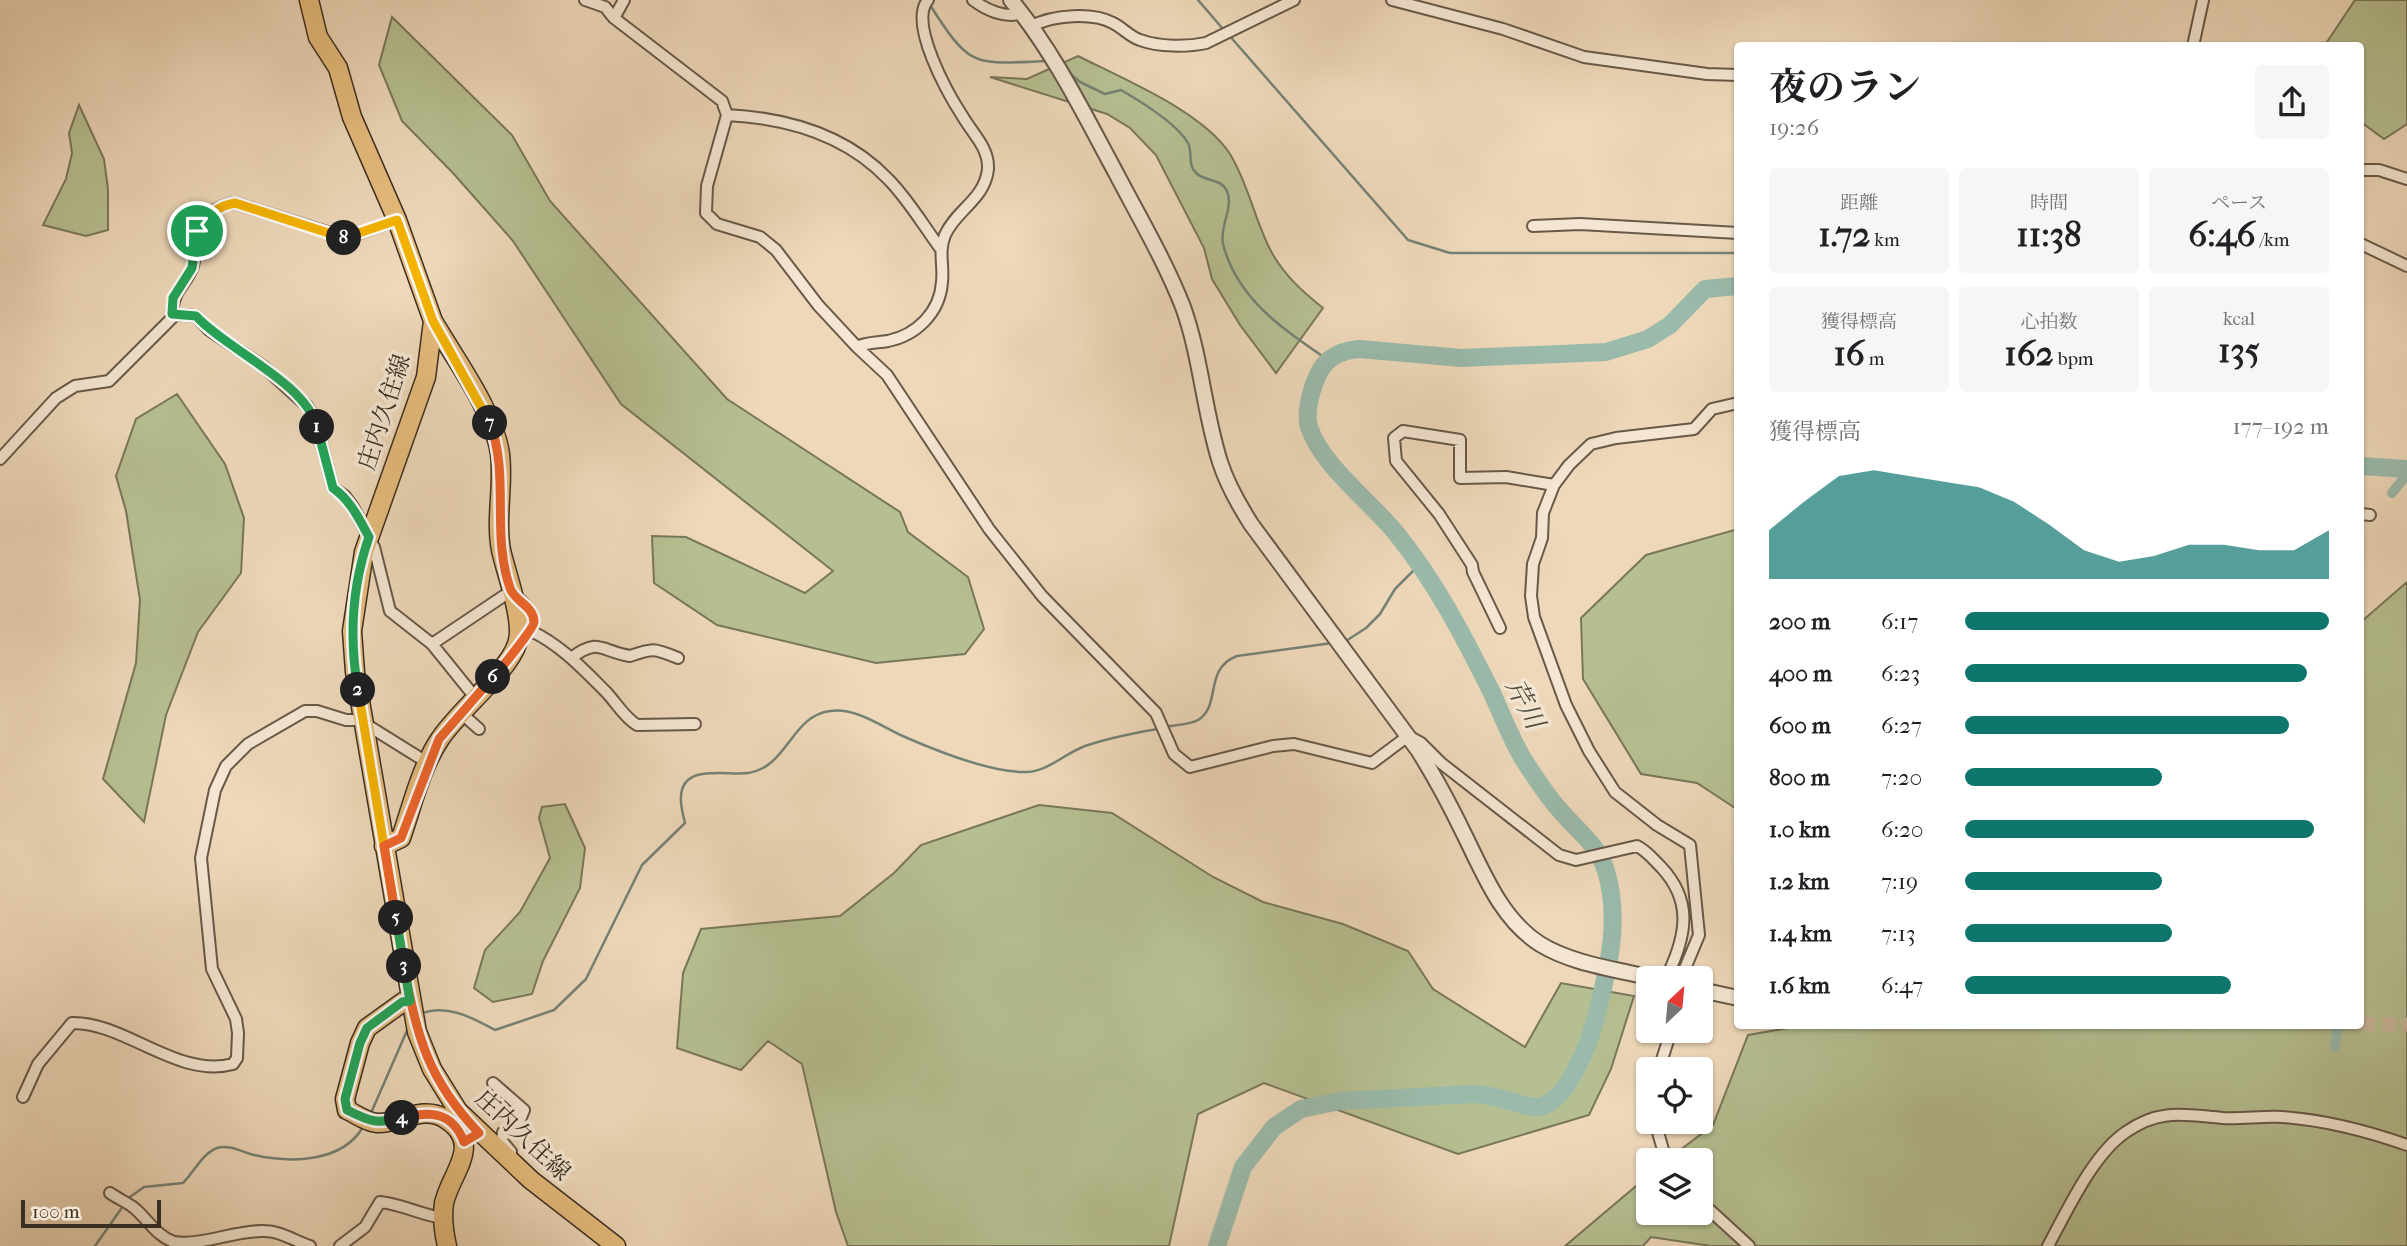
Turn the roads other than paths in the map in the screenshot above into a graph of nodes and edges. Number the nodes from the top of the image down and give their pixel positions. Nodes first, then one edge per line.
1 (309, 0) edge
2 (585, 0) edge
3 (624, 0) edge
4 (928, 0) edge
5 (973, 0) edge
6 (1001, 0) edge
7 (1012, 0) edge
8 (1294, 0) edge
9 (1392, 0) edge
10 (2203, 0) edge
11 (994, 12) junction
12 (1022, 13) junction
13 (614, 18) junction
14 (1036, 31) junction
15 (2194, 42) edge
16 (1734, 75) edge
17 (727, 114) junction
18 (2364, 170) edge
19 (2407, 179) edge
20 (397, 220) junction
21 (1533, 226) dead end
22 (1734, 233) edge
23 (2364, 245) edge
24 (940, 248) junction
25 (2407, 266) edge
26 (172, 314) junction
27 (433, 321) junction
28 (857, 348) junction
29 (1734, 403) edge
30 (0, 459) edge
31 (1554, 485) junction
32 (369, 537) junction
33 (510, 591) junction
34 (1500, 628) dead end
35 (525, 637) junction
36 (432, 644) junction
37 (571, 658) junction
38 (678, 658) dead end
39 (474, 696) junction
40 (461, 713) junction
41 (363, 722) junction
42 (695, 724) dead end
43 (479, 729) dead end
44 (1408, 736) junction
45 (428, 763) junction
46 (384, 846) junction
47 (1672, 966) edge
48 (1686, 966) edge
49 (1636, 974) edge
50 (1713, 993) edge
51 (1734, 997) edge
52 (410, 1001) junction
53 (493, 1083) dead end
54 (23, 1097) dead end
55 (472, 1138) junction
56 (2407, 1145) edge
57 (514, 1165) junction
58 (110, 1193) dead end
59 (1713, 1213) edge
60 (443, 1218) junction
61 (310, 1246) edge
62 (340, 1246) edge
63 (447, 1246) edge
64 (616, 1246) edge
65 (1749, 1246) edge
66 (2048, 1246) edge

1 - 20 main road, 庄内久住線
2 - 13 street
3 - 13 street
4 - 24 street
5 - 11 street
6 - 11 street
7 - 12 street
8 - 14 street
9 - 16 street
10 - 15 street
11 - 12 street
12 - 14 street
13 - 17 street
14 - 44 street
17 - 24 street
17 - 28 street
18 - 19 street
20 - 26 street
20 - 27 main road, 庄内久住線
21 - 22 street
23 - 25 street
24 - 28 street
26 - 30 street
26 - 32 street
27 - 32 main road, 庄内久住線
27 - 33 main road, 庄内久住線
28 - 44 street
29 - 31 street
31 - 34 street
31 - 48 street
32 - 36 street
32 - 41 main road, 庄内久住線
33 - 35 main road, 庄内久住線
33 - 36 street
35 - 37 street
35 - 39 main road
36 - 39 street
37 - 38 street
37 - 42 street
39 - 40 main road
40 - 43 street
40 - 45 main road
41 - 45 street
41 - 46 main road, 庄内久住線
41 - 54 street
44 - 47 street
44 - 49 street
45 - 46 main road
46 - 52 main road, 庄内久住線
50 - 51 street
52 - 55 main road, 庄内久住線
52 - 55 main road, 庄内久住線
53 - 57 street
55 - 57 main road, 庄内久住線
55 - 60 main road, 庄内久住線
56 - 66 street
57 - 64 main road, 庄内久住線
58 - 61 street
59 - 65 street
60 - 62 street
60 - 63 main road, 庄内久住線

